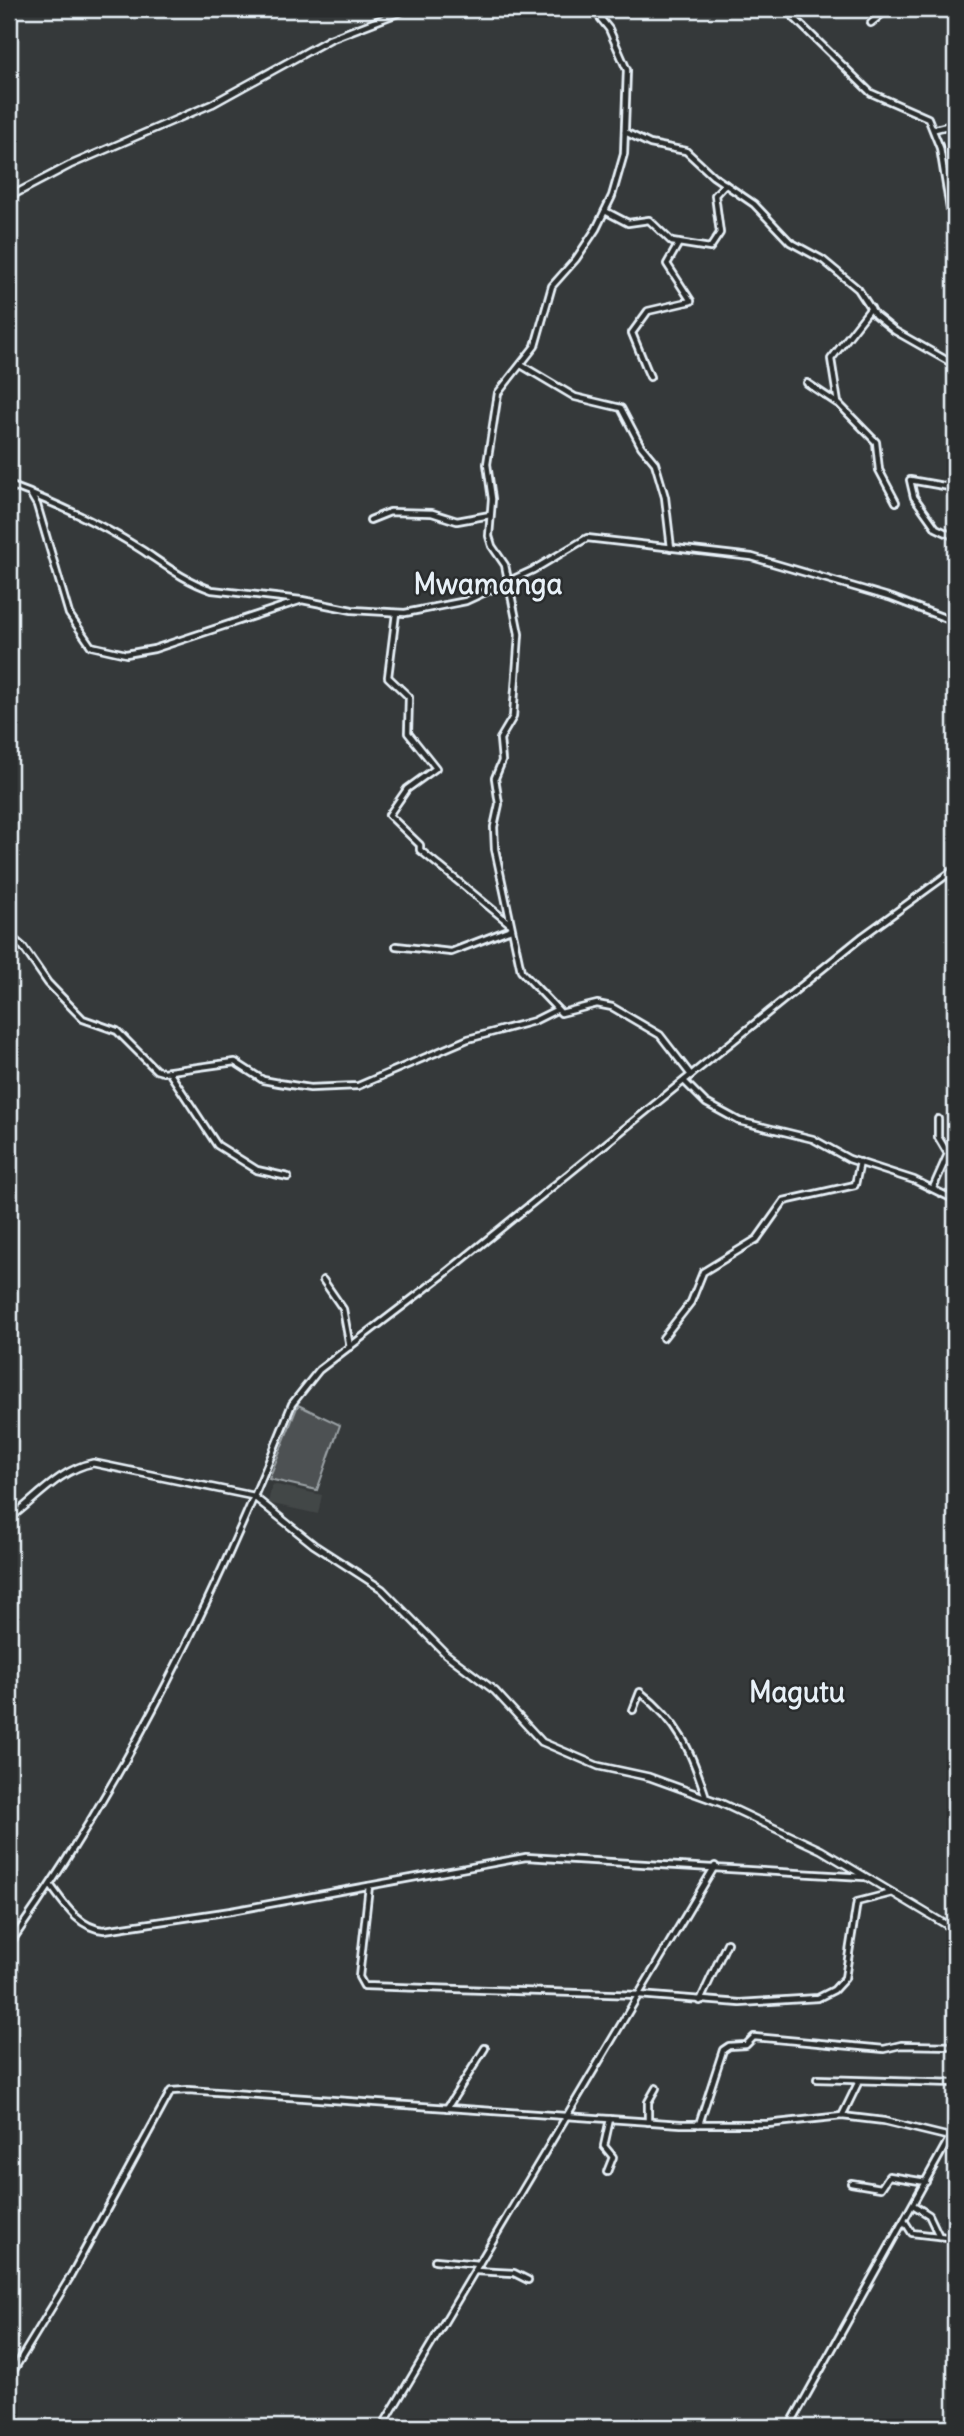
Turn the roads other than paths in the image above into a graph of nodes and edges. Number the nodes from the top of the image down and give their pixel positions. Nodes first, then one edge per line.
1 (408, 9) edge
2 (593, 9) edge
3 (785, 9) edge
4 (888, 9) edge
5 (871, 23) dead end
6 (955, 124) edge
7 (935, 129) junction
8 (625, 131) junction
9 (725, 184) junction
10 (9, 197) edge
11 (605, 211) junction
12 (955, 240) edge
13 (678, 243) junction
14 (871, 308) junction
15 (521, 365) junction
16 (955, 365) edge
17 (646, 368) dead end
18 (807, 383) dead end
19 (838, 403) junction
20 (9, 485) edge
21 (955, 488) edge
22 (30, 493) junction
23 (896, 502) dead end
24 (490, 515) junction
25 (370, 520) dead end
26 (955, 537) edge
27 (671, 548) junction
28 (509, 581) junction
29 (302, 600) junction
30 (396, 613) junction
31 (955, 622) edge
32 (955, 869) edge
33 (511, 926) junction
34 (9, 935) edge
35 (396, 946) dead end
36 (556, 1010) junction
37 (169, 1072) junction
38 (691, 1075) junction
39 (684, 1081) junction
40 (938, 1119) dead end
41 (860, 1162) junction
42 (288, 1177) dead end
43 (933, 1188) junction
44 (955, 1200) edge
45 (323, 1280) dead end
46 (663, 1338) dead end
47 (350, 1347) junction
48 (253, 1496) junction
49 (9, 1519) edge
50 (633, 1710) dead end
51 (706, 1797) junction
52 (715, 1867) junction
53 (865, 1877) junction
54 (51, 1886) junction
55 (369, 1886) junction
56 (892, 1893) junction
57 (955, 1930) edge
58 (727, 1942) dead end
59 (9, 1945) edge
60 (639, 1995) junction
61 (699, 2001) junction
62 (955, 2046) edge
63 (485, 2048) dead end
64 (817, 2079) dead end
65 (859, 2081) junction
66 (955, 2083) edge
67 (656, 2088) dead end
68 (447, 2108) junction
69 (842, 2116) junction
70 (566, 2118) junction
71 (610, 2119) junction
72 (648, 2122) junction
73 (699, 2124) junction
74 (955, 2128) edge
75 (950, 2137) junction
76 (607, 2172) dead end
77 (926, 2182) junction
78 (850, 2183) dead end
79 (913, 2205) junction
80 (904, 2221) junction
81 (939, 2236) junction
82 (955, 2238) edge
83 (435, 2260) dead end
84 (479, 2264) junction
85 (475, 2271) junction
86 (528, 2280) dead end
87 (9, 2378) edge
88 (382, 2427) edge
89 (789, 2427) edge

1 - 10 street
2 - 8 street
3 - 7 street
4 - 5 street
6 - 7 street
7 - 12 street
8 - 9 street
8 - 11 street
9 - 13 street
9 - 14 street
11 - 13 street
11 - 15 street
13 - 17 street
14 - 16 street
14 - 19 street
15 - 24 street
15 - 27 street
18 - 19 street
19 - 23 street
20 - 22 street
21 - 26 street
22 - 29 street
22 - 29 street
24 - 25 street
24 - 28 street
27 - 28 street
27 - 31 street
28 - 30 street
28 - 33 street
29 - 30 street
30 - 33 street
32 - 38 street
33 - 35 street
33 - 36 street
34 - 37 street
36 - 37 street
36 - 38 street
37 - 42 street
38 - 39 street
39 - 41 street
39 - 47 street
40 - 43 street
41 - 43 street
41 - 46 street
43 - 44 street
45 - 47 street
47 - 48 street
48 - 49 street
48 - 51 street
48 - 54 street
50 - 51 street
51 - 53 street
52 - 53 street
52 - 55 street
52 - 60 street
53 - 56 street
54 - 55 street
54 - 59 street
55 - 60 street
56 - 57 street
56 - 61 street
58 - 61 street
60 - 61 street
60 - 70 street
62 - 73 street
63 - 68 street
64 - 65 street
65 - 66 street
65 - 69 street
67 - 72 street
68 - 70 street
68 - 87 street
69 - 73 street
69 - 75 street
70 - 71 street
70 - 84 street
71 - 72 street
71 - 76 street
72 - 73 street
74 - 75 street
75 - 77 street
77 - 78 street
77 - 79 street
79 - 80 street
79 - 81 street
80 - 81 street
80 - 89 street
81 - 82 street
83 - 84 street
84 - 85 street
85 - 86 street
85 - 88 street

